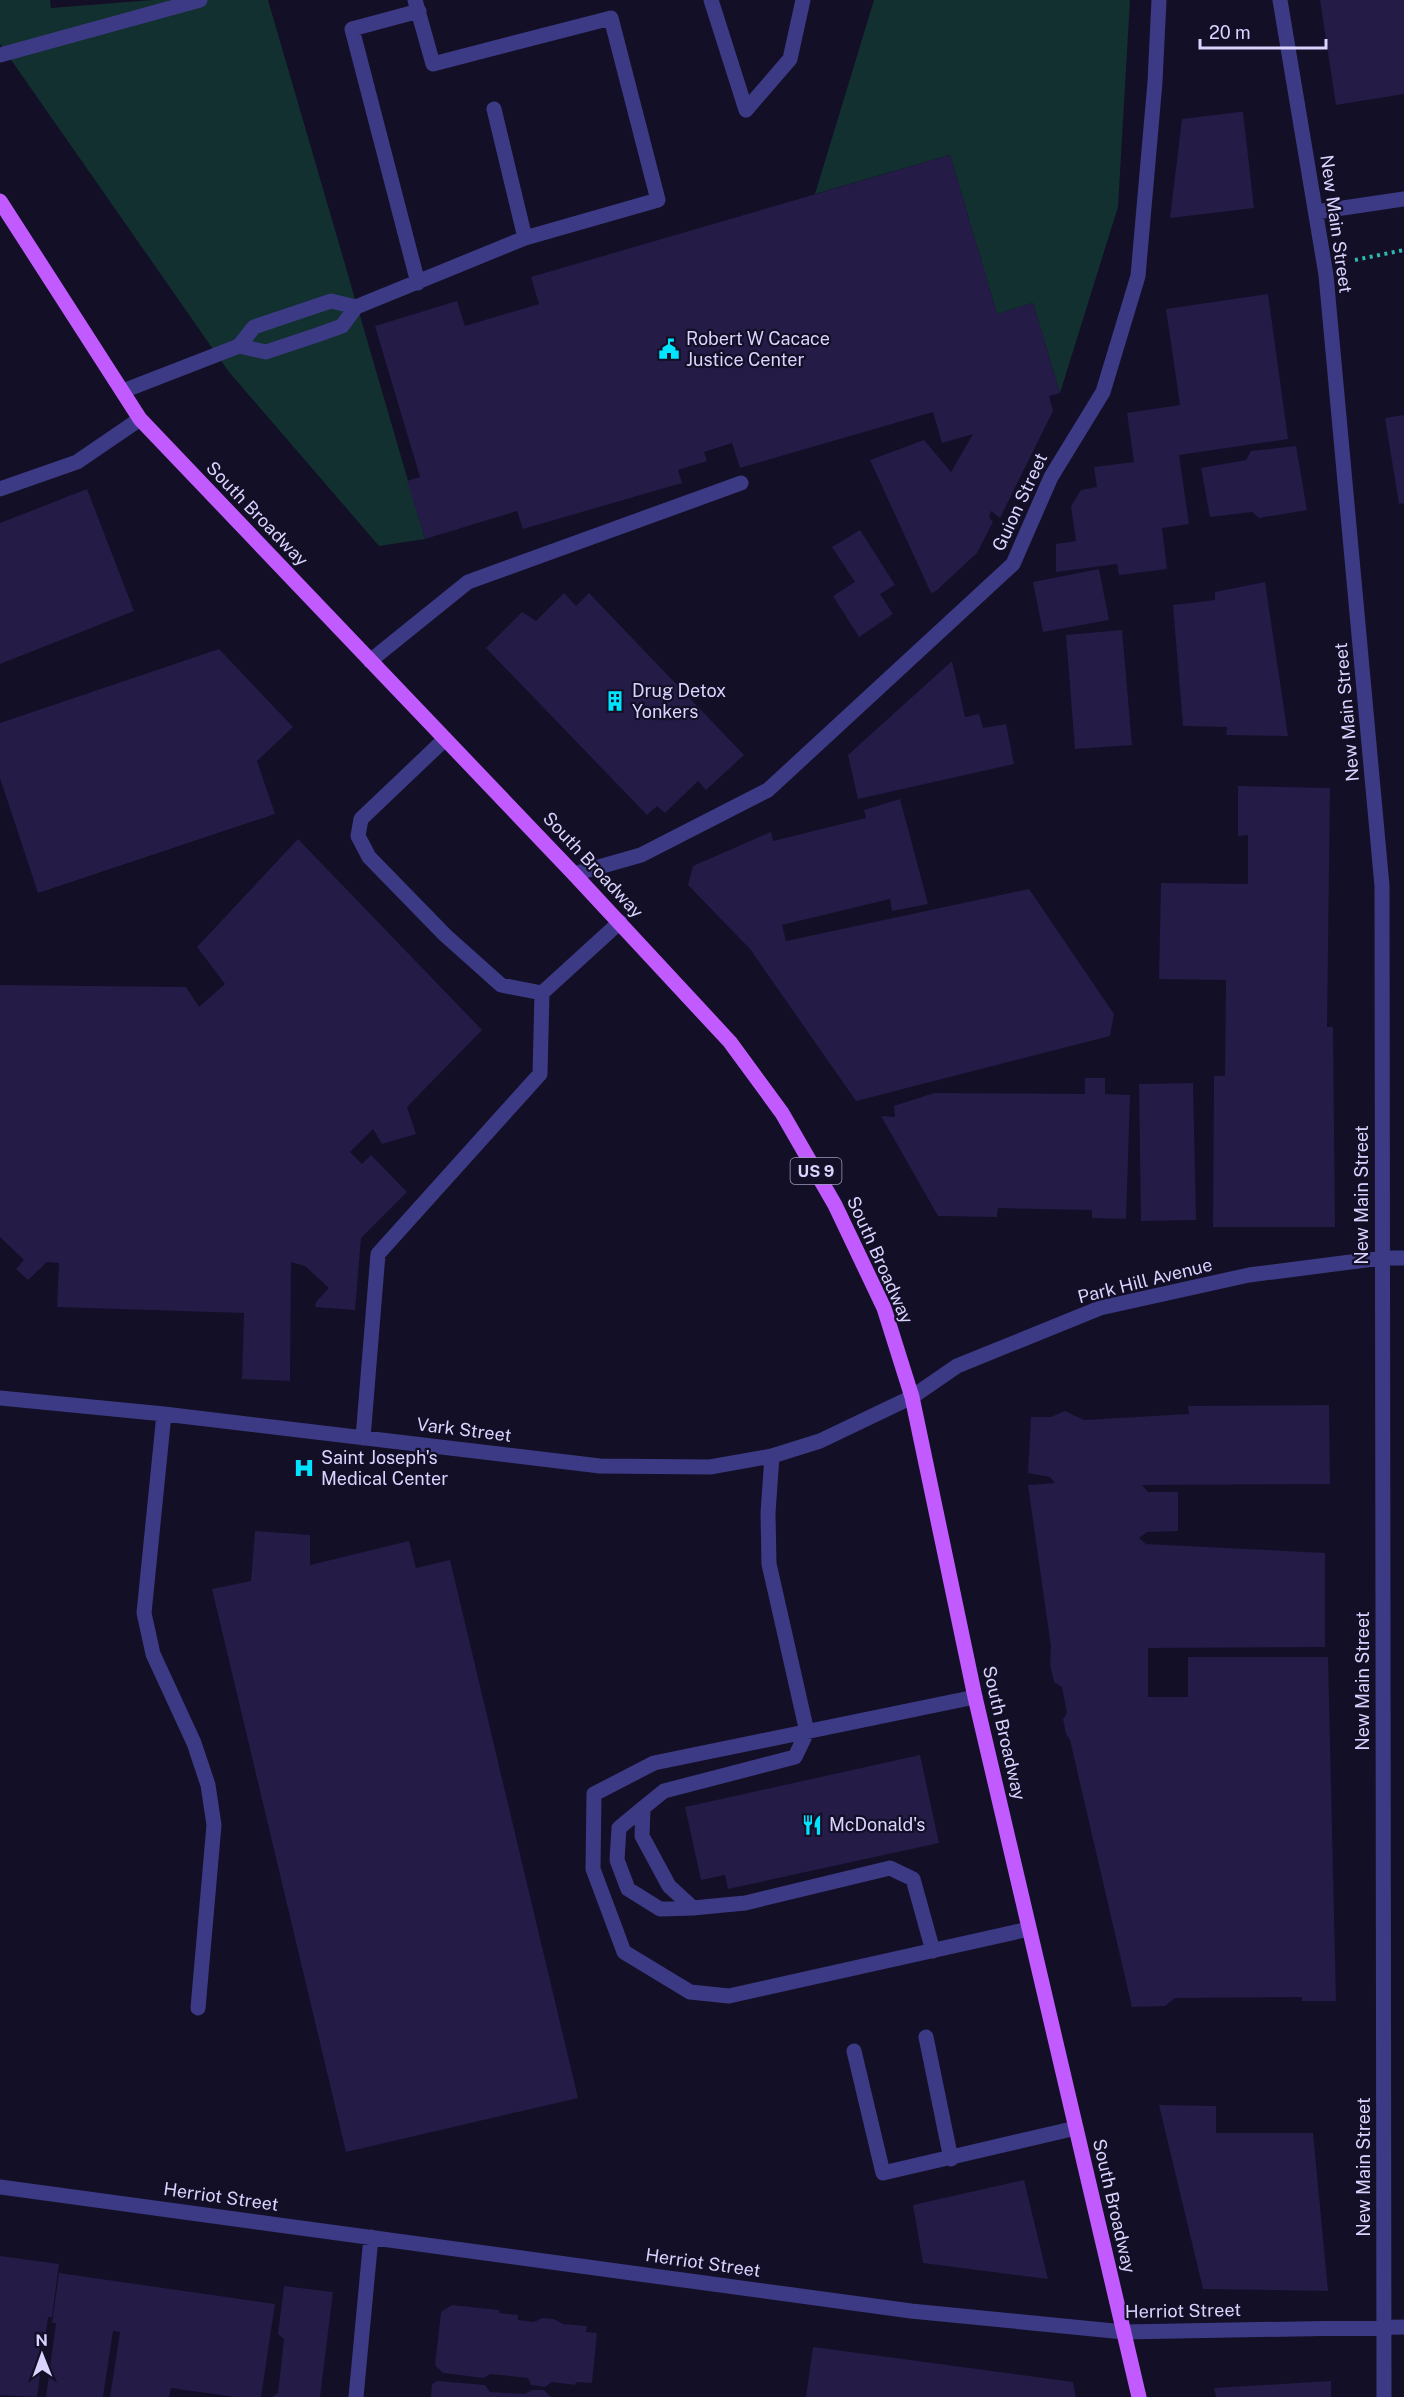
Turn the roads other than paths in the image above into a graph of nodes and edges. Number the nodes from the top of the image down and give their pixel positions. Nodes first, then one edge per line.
1 (200, 0) edge
2 (711, 0) edge
3 (803, 0) edge
4 (1158, 0) edge
5 (1280, 0) edge
6 (417, 6) edge
7 (0, 55) edge
8 (494, 109) dead end
9 (1404, 199) edge
10 (0, 201) edge
11 (1316, 212) junction
12 (525, 238) junction
13 (418, 283) junction
14 (356, 307) junction
15 (239, 346) junction
16 (123, 391) junction
17 (140, 418) junction
18 (741, 483) dead end
19 (0, 489) edge
20 (370, 661) junction
21 (445, 739) junction
22 (574, 874) junction
23 (620, 922) junction
24 (542, 993) junction
25 (1382, 1258) junction
26 (1404, 1258) edge
27 (912, 1396) junction
28 (0, 1398) edge
29 (164, 1414) junction
30 (363, 1438) junction
31 (772, 1456) junction
32 (975, 1697) junction
33 (807, 1732) junction
34 (643, 1808) junction
35 (693, 1908) junction
36 (1029, 1929) junction
37 (933, 1951) junction
38 (198, 2008) dead end
39 (926, 2037) dead end
40 (854, 2050) dead end
41 (1076, 2128) junction
42 (951, 2159) junction
43 (0, 2187) edge
44 (371, 2237) junction
45 (1404, 2327) edge
46 (1384, 2328) junction
47 (1124, 2332) junction
48 (356, 2397) edge
49 (1139, 2397) edge
50 (1384, 2397) edge

1 - 7 street
2 - 3 street
4 - 22 street, Guion Street
5 - 11 street, New Main Street
6 - 12 street
6 - 13 street
8 - 12 street
9 - 11 street
10 - 16 main road, South Broadway / US 9
11 - 25 street, New Main Street
12 - 13 street
13 - 14 street
14 - 15 street
14 - 15 street
15 - 16 street
16 - 17 main road, South Broadway / US 9
17 - 19 street
17 - 20 main road, South Broadway / US 9
18 - 20 street
20 - 21 main road, South Broadway / US 9
21 - 22 main road, South Broadway / US 9
21 - 24 street
22 - 23 main road, South Broadway / US 9
23 - 24 street
23 - 27 main road, South Broadway / US 9
24 - 30 street
25 - 26 street, Park Hill Avenue
25 - 27 street, Park Hill Avenue
25 - 46 street, New Main Street
27 - 31 street, Vark Street
27 - 32 main road, South Broadway / US 9
28 - 29 street, Vark Street
29 - 30 street, Vark Street
29 - 38 street
30 - 31 street, Vark Street
31 - 33 street
32 - 33 street
32 - 36 main road, South Broadway / US 9
33 - 34 street
33 - 37 street
34 - 35 street
34 - 35 street
35 - 37 street
36 - 37 street
36 - 41 main road, South Broadway / US 9
39 - 42 street
40 - 42 street
41 - 42 street
41 - 47 main road, South Broadway / US 9
43 - 44 street, Herriot Street
44 - 47 street, Herriot Street
44 - 48 street
45 - 46 street, Herriot Street
46 - 47 street, Herriot Street
46 - 50 street, New Main Street
47 - 49 main road, South Broadway / US 9

